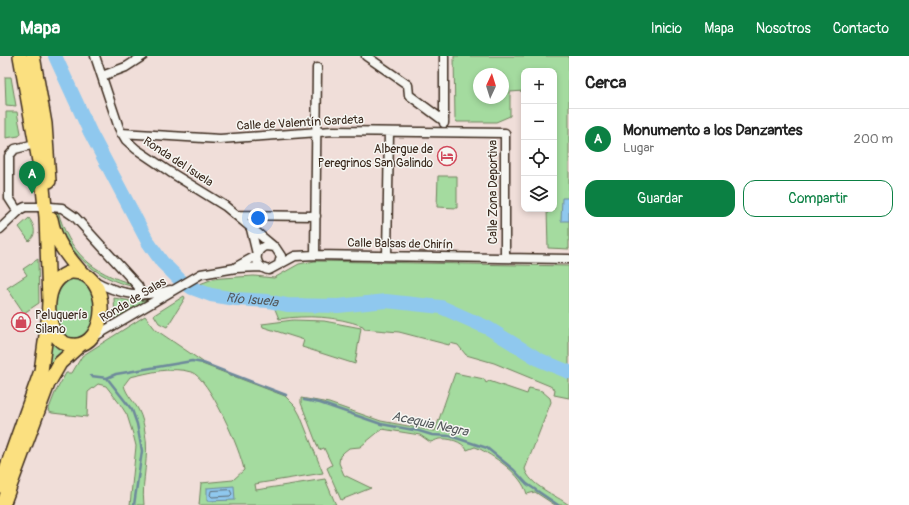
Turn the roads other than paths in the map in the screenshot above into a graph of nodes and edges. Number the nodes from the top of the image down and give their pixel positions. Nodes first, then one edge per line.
1 (20, 56) edge
2 (33, 56) edge
3 (95, 56) edge
4 (143, 56) edge
5 (366, 56) edge
6 (444, 56) edge
7 (317, 68) dead end
8 (102, 76) junction
9 (444, 121) junction
10 (316, 132) junction
11 (389, 132) junction
12 (445, 132) junction
13 (121, 133) junction
14 (505, 133) joint
15 (42, 142) junction
16 (9, 186) junction
17 (0, 188) edge
18 (47, 207) junction
19 (18, 212) junction
20 (237, 215) junction
21 (316, 216) junction
22 (250, 228) junction
23 (0, 229) edge
24 (275, 248) junction
25 (257, 255) junction
26 (315, 255) junction
27 (295, 256) junction
28 (387, 256) junction
29 (505, 258) junction
30 (569, 259) edge
31 (279, 264) junction
32 (261, 267) junction
33 (236, 268) junction
34 (86, 275) junction
35 (177, 288) junction
36 (140, 295) junction
37 (49, 300) junction
38 (49, 315) junction
39 (85, 342) junction
40 (0, 486) edge
41 (3, 505) edge

1 - 15 main road
2 - 15 main road
3 - 8 street, Ronda del Isuela
4 - 8 street
5 - 9 street
6 - 9 street
7 - 10 street
8 - 13 street, Ronda del Isuela
9 - 12 street
10 - 11 street, Calle de Valentín Gardeta
10 - 13 street, Calle de Valentín Gardeta
10 - 21 street
11 - 12 street, Calle de Valentín Gardeta
11 - 28 street
12 - 14 street, Calle de Valentín Gardeta
13 - 20 street, Ronda del Isuela
14 - 29 street, Calle Zona Deportiva
15 - 16 street
15 - 18 main road
16 - 17 street
16 - 19 street
18 - 19 street, Ronda de Salas
18 - 34 main road
18 - 36 street, Ronda de Salas
18 - 37 main road
19 - 23 street
20 - 21 street
20 - 22 street, Ronda del Isuela
21 - 26 street
22 - 24 street, Ronda del Isuela
22 - 25 street, Ronda del Isuela
24 - 25 street
24 - 27 street, Calle Balsas de Chirín
24 - 31 street
25 - 32 street
25 - 33 street
26 - 27 street, Calle Balsas de Chirín
26 - 28 street, Calle Balsas de Chirín
27 - 31 street, Calle Balsas de Chirín
28 - 29 street, Calle Balsas de Chirín
29 - 30 street, Calle Zona Deportiva
31 - 32 street
32 - 33 street
33 - 35 street
34 - 36 street, Ronda de Salas
34 - 37 main road
34 - 39 main road
35 - 36 street, Ronda de Salas
35 - 39 street, Ronda de Salas
37 - 38 main road
38 - 39 main road
38 - 40 main road
39 - 41 main road

